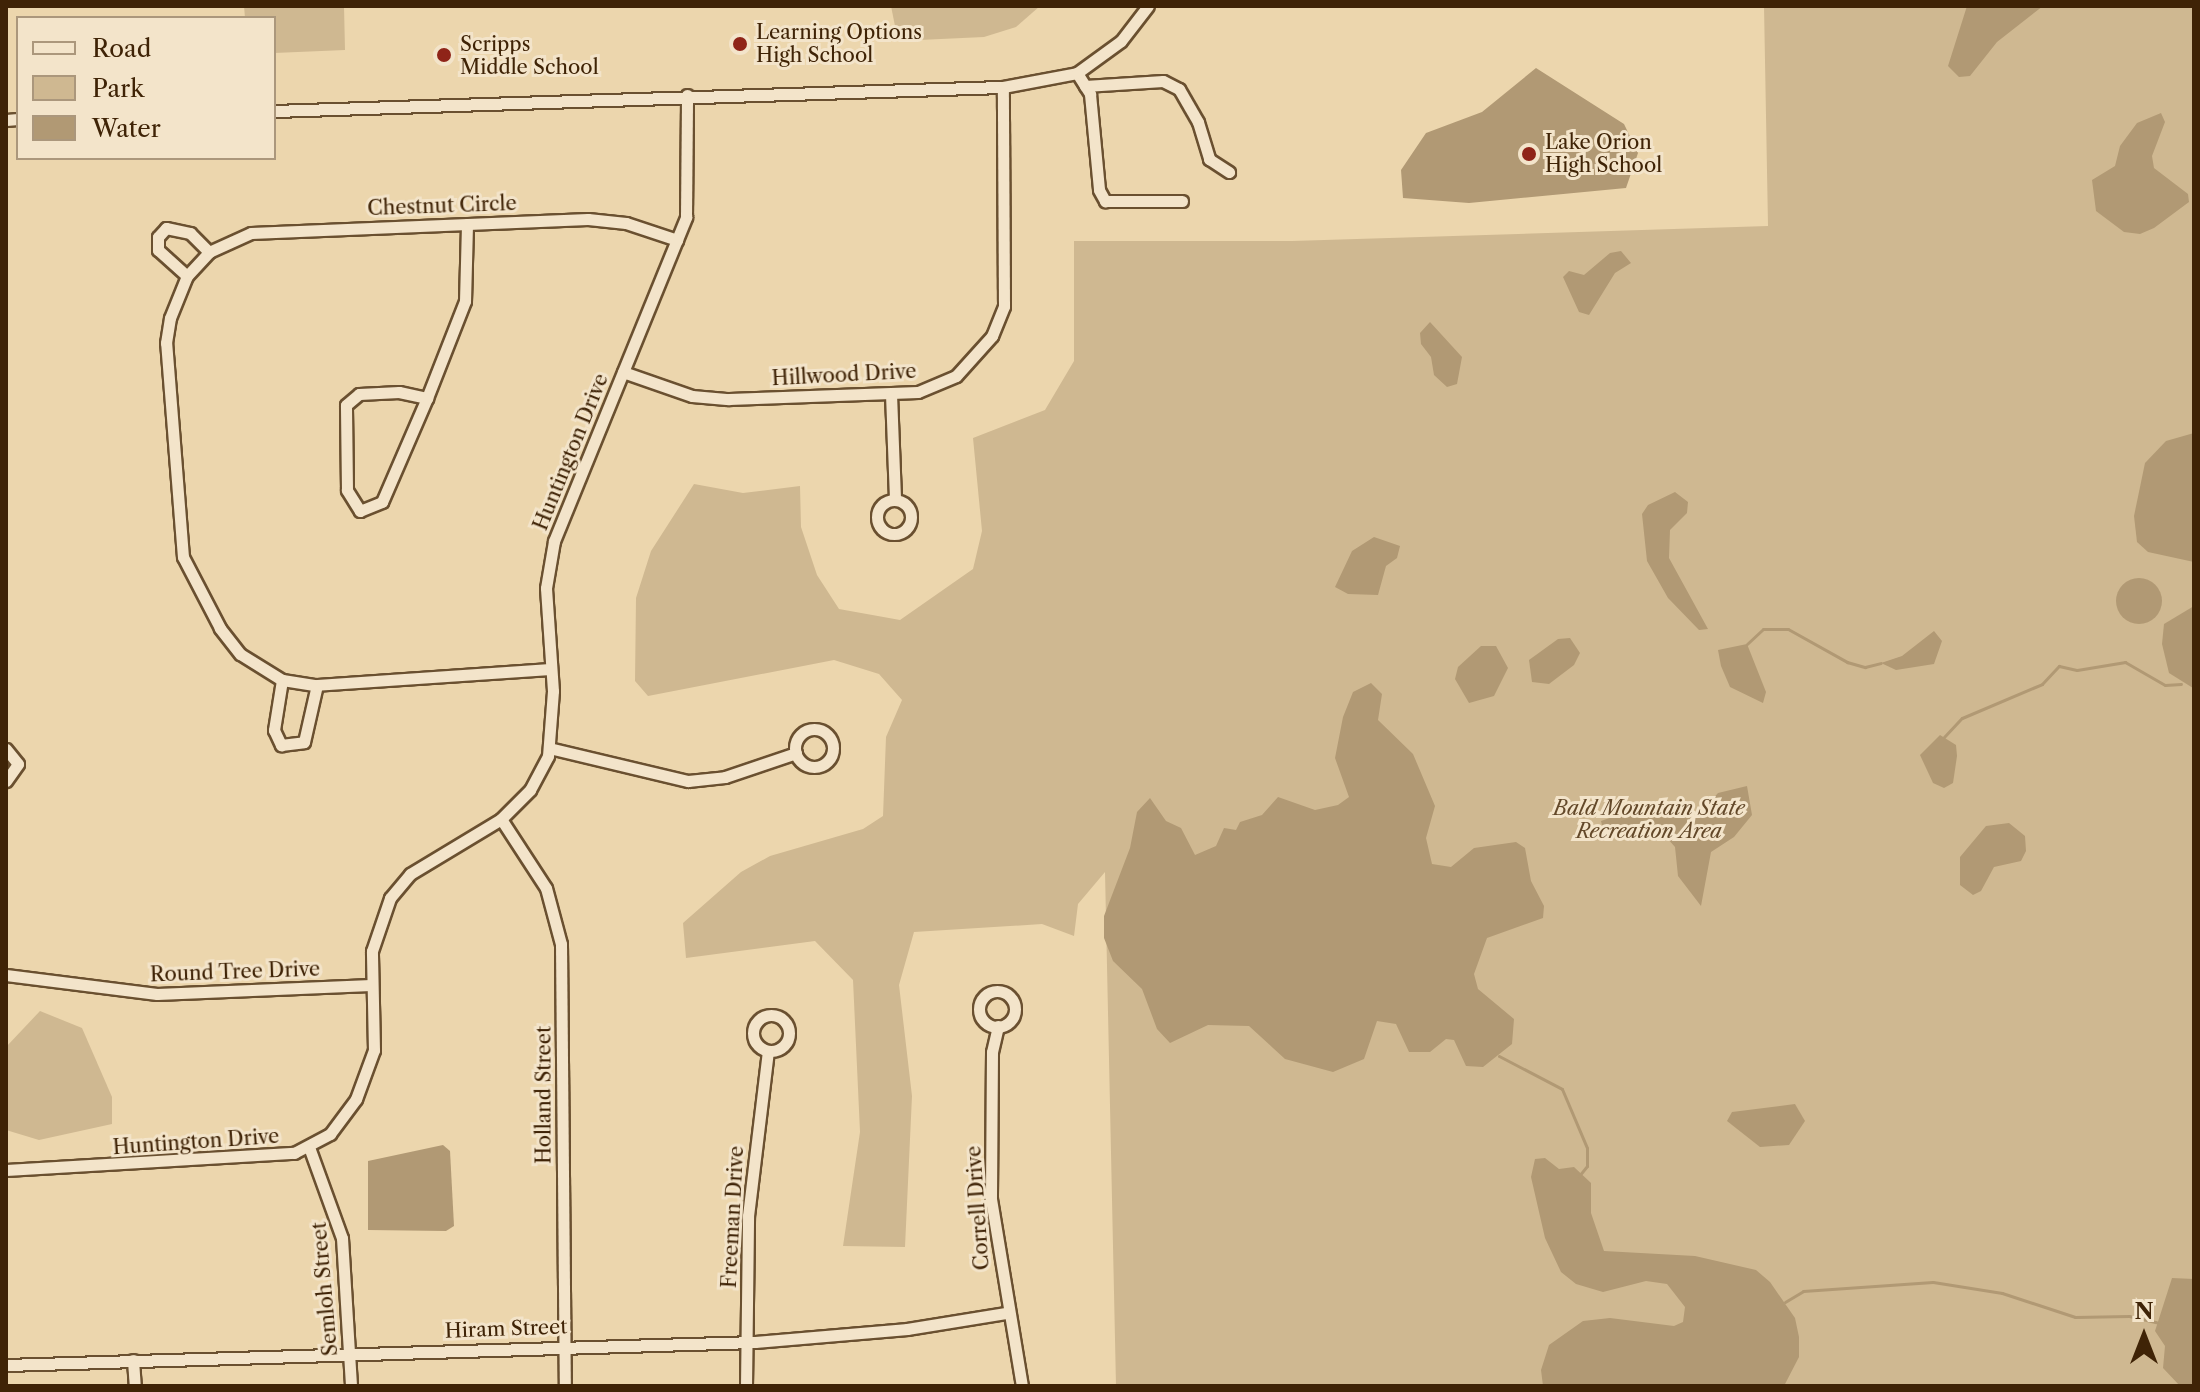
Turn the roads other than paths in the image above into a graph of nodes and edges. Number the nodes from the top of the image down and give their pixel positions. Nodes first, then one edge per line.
1 (1148, 6) edge
2 (1077, 73) junction
3 (1085, 86) junction
4 (1003, 87) junction
5 (687, 95) junction
6 (276, 111) edge
7 (1229, 172) dead end
8 (1182, 201) dead end
9 (467, 224) junction
10 (677, 240) junction
11 (209, 252) junction
12 (187, 276) junction
13 (623, 372) junction
14 (891, 394) junction
15 (427, 398) junction
16 (895, 499) dead end
17 (550, 669) junction
18 (282, 680) junction
19 (317, 685) junction
20 (549, 748) junction
21 (6, 749) edge
22 (796, 753) dead end
23 (6, 781) edge
24 (501, 819) junction
25 (6, 975) edge
26 (371, 985) junction
27 (998, 1026) dead end
28 (768, 1051) dead end
29 (309, 1147) junction
30 (6, 1170) edge
31 (1006, 1313) junction
32 (746, 1342) junction
33 (564, 1345) junction
34 (349, 1352) junction
35 (133, 1360) junction
36 (6, 1365) edge
37 (135, 1386) edge
38 (351, 1386) edge
39 (565, 1386) edge
40 (746, 1386) edge
41 (1022, 1386) edge

1 - 2 street
2 - 3 street
2 - 4 street
3 - 7 street
3 - 8 street
4 - 5 street
4 - 14 street, Hillwood Drive
5 - 6 street
5 - 10 street, Huntington Drive
9 - 10 street, Chestnut Circle
9 - 11 street, Chestnut Circle
9 - 15 street
10 - 13 street, Huntington Drive
11 - 12 street, Chestnut Circle
11 - 12 street
12 - 18 street, Chestnut Circle
13 - 14 street, Hillwood Drive
13 - 17 street, Huntington Drive
14 - 16 street
15 - 15 street
17 - 19 street, Chestnut Circle
17 - 20 street, Huntington Drive
18 - 19 street, Chestnut Circle
18 - 19 street
20 - 22 street
20 - 24 street, Huntington Drive
21 - 23 street
24 - 26 street, Huntington Drive
24 - 33 street, Holland Street
25 - 26 street, Round Tree Drive
26 - 29 street, Huntington Drive
27 - 31 street, Correll Drive
28 - 32 street, Freeman Drive
29 - 30 street, Huntington Drive
29 - 34 street, Semloh Street
31 - 32 street, Hiram Street
31 - 41 street, Correll Drive
32 - 33 street, Hiram Street
32 - 40 street, Freeman Drive
33 - 34 street, Hiram Street
33 - 39 street, Holland Street
34 - 35 street, Hiram Street
34 - 38 street, Semloh Street
35 - 36 street, Hiram Street
35 - 37 street

